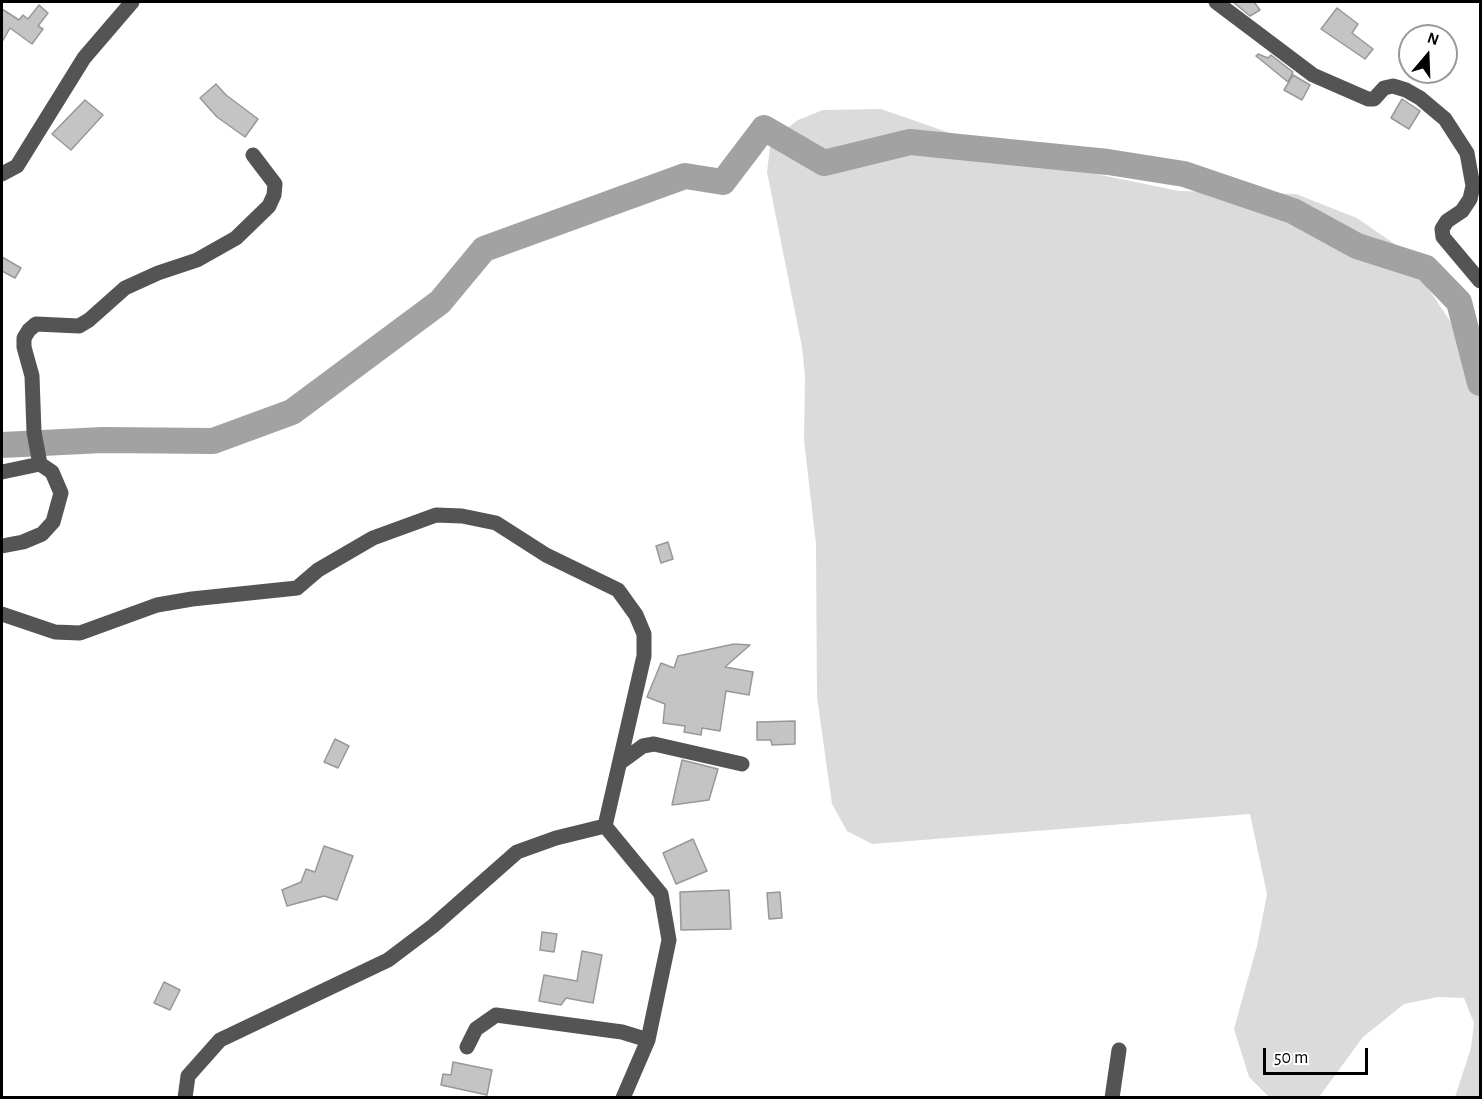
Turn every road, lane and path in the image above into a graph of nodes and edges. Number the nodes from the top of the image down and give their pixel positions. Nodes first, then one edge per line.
1 (132, 2) edge
2 (1216, 2) edge
3 (253, 155) dead end
4 (2, 174) edge
5 (1480, 281) edge
6 (40, 464) junction
7 (2, 472) edge
8 (2, 546) edge
9 (2, 614) edge
10 (621, 762) junction
11 (742, 764) dead end
12 (605, 826) junction
13 (648, 1040) junction
14 (467, 1047) dead end
15 (1119, 1050) dead end
16 (185, 1098) edge
17 (623, 1098) edge
18 (1112, 1098) edge

1 - 4 street
2 - 5 street
3 - 6 street
6 - 7 street
6 - 8 street
9 - 10 street
10 - 11 street
10 - 12 street
12 - 13 street
12 - 16 street
13 - 14 street
13 - 17 street
15 - 18 street

